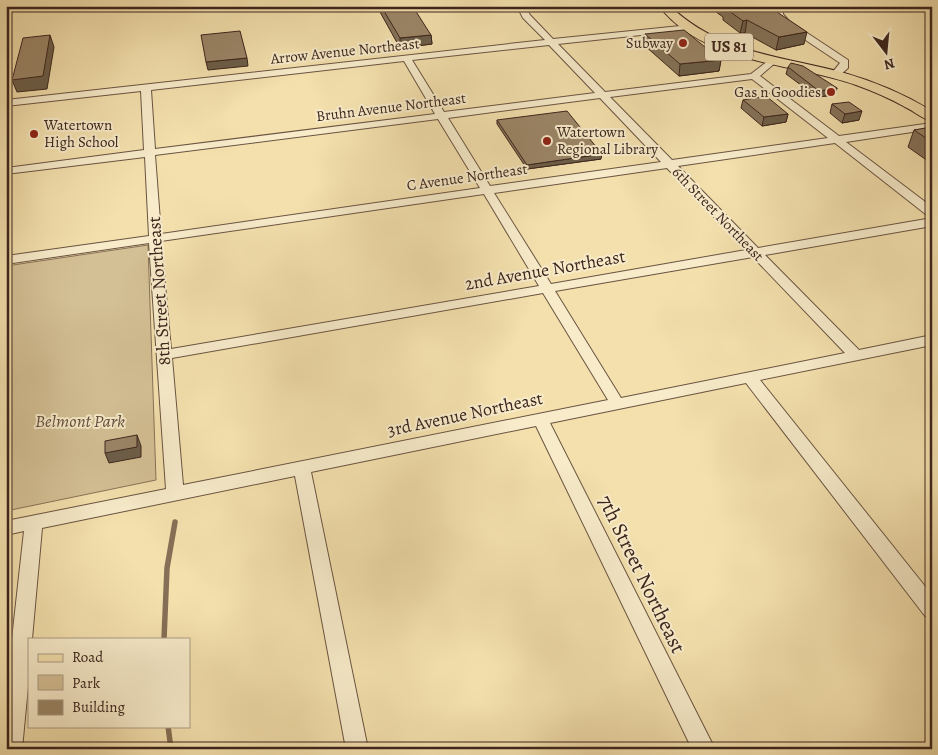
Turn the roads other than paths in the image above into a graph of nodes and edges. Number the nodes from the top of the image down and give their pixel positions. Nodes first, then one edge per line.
1 (521, 6) edge
2 (664, 6) edge
3 (779, 6) edge
4 (687, 27) junction
5 (551, 42) junction
6 (406, 58) junction
7 (773, 60) junction
8 (836, 74) junction
9 (754, 76) junction
10 (146, 87) junction
11 (603, 96) junction
12 (6, 102) edge
13 (441, 116) junction
14 (932, 117) edge
15 (932, 126) edge
16 (835, 140) junction
17 (149, 153) junction
18 (667, 163) junction
19 (6, 171) edge
20 (486, 190) junction
21 (932, 212) edge
22 (932, 222) edge
23 (155, 238) junction
24 (755, 252) junction
25 (6, 260) edge
26 (546, 288) junction
27 (932, 340) edge
28 (164, 355) junction
29 (855, 356) junction
30 (749, 377) junction
31 (617, 403) junction
32 (540, 419) junction
33 (302, 468) junction
34 (175, 494) junction
35 (34, 523) junction
36 (6, 528) edge
37 (932, 610) edge
38 (11, 749) edge
39 (357, 749) edge
40 (704, 749) edge

1 - 5 street, 6th Street Northeast
2 - 4 main road, US 81
3 - 8 street
4 - 5 street, Arrow Avenue Northeast
4 - 7 main road, US 81
5 - 6 street, Arrow Avenue Northeast
5 - 11 street, 6th Street Northeast
6 - 10 street, Arrow Avenue Northeast
6 - 13 street
7 - 8 main road, US 81
7 - 9 street
8 - 14 main road, US 81
9 - 11 street, Bruhn Avenue Northeast
9 - 16 street
10 - 12 street, Arrow Avenue Northeast
10 - 17 street, 8th Street Northeast
11 - 13 street, Bruhn Avenue Northeast
11 - 18 street, 6th Street Northeast
13 - 17 street, Bruhn Avenue Northeast
13 - 20 street
15 - 16 street, C Avenue Northeast
16 - 18 street, C Avenue Northeast
16 - 21 street
17 - 19 street, Bruhn Avenue Northeast
17 - 23 street, 8th Street Northeast
18 - 20 street, C Avenue Northeast
18 - 24 street, 6th Street Northeast
20 - 23 street, C Avenue Northeast
20 - 26 street
22 - 24 street, 2nd Avenue Northeast
23 - 25 street, C Avenue Northeast
23 - 28 street, 8th Street Northeast
24 - 26 street, 2nd Avenue Northeast
24 - 29 street, 6th Street Northeast
26 - 28 street, 2nd Avenue Northeast
26 - 31 street
27 - 29 street, 3rd Avenue Northeast
28 - 34 street, 8th Street Northeast
29 - 30 street, 3rd Avenue Northeast
30 - 31 street, 3rd Avenue Northeast
30 - 37 street
31 - 32 street, 3rd Avenue Northeast
32 - 33 street, 3rd Avenue Northeast
32 - 40 street, 7th Street Northeast
33 - 34 street, 3rd Avenue Northeast
33 - 39 street
34 - 35 street, 3rd Avenue Northeast
35 - 36 street, 3rd Avenue Northeast
35 - 38 street

